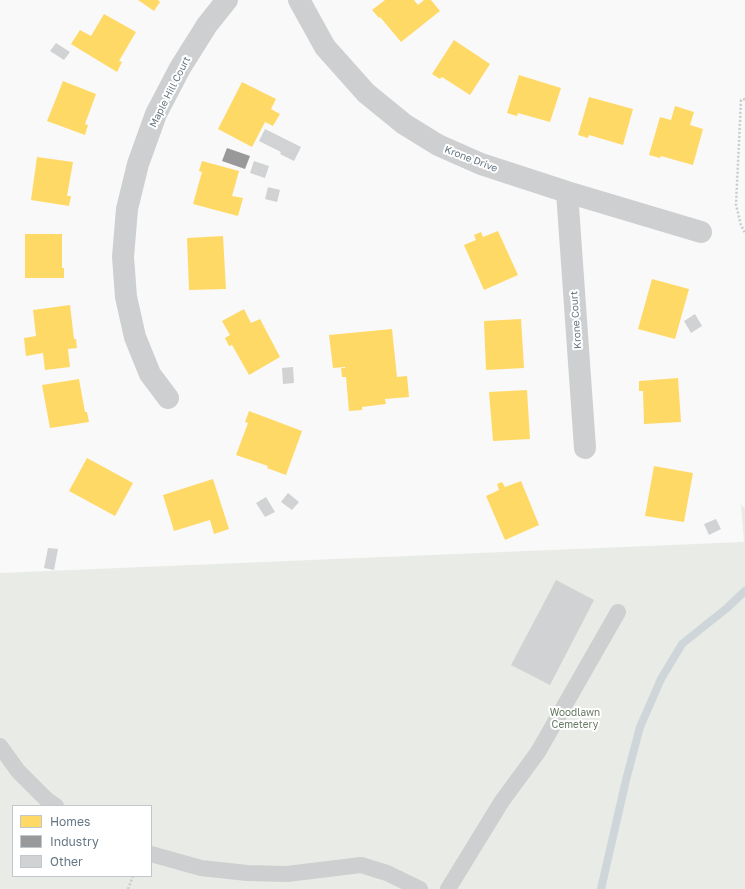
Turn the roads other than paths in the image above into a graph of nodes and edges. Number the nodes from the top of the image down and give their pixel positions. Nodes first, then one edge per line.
1 (227, 0) edge
2 (298, 0) edge
3 (567, 192) junction
4 (701, 232) dead end
5 (168, 398) dead end
6 (585, 448) dead end
7 (618, 612) dead end
8 (0, 746) edge
9 (55, 805) edge
10 (152, 854) edge
11 (420, 889) edge
12 (448, 889) edge

1 - 5 street, Maple Hill Court
2 - 3 street, Krone Drive
3 - 4 street, Krone Drive
3 - 6 street, Krone Court
7 - 12 lane
8 - 9 lane
10 - 11 lane

